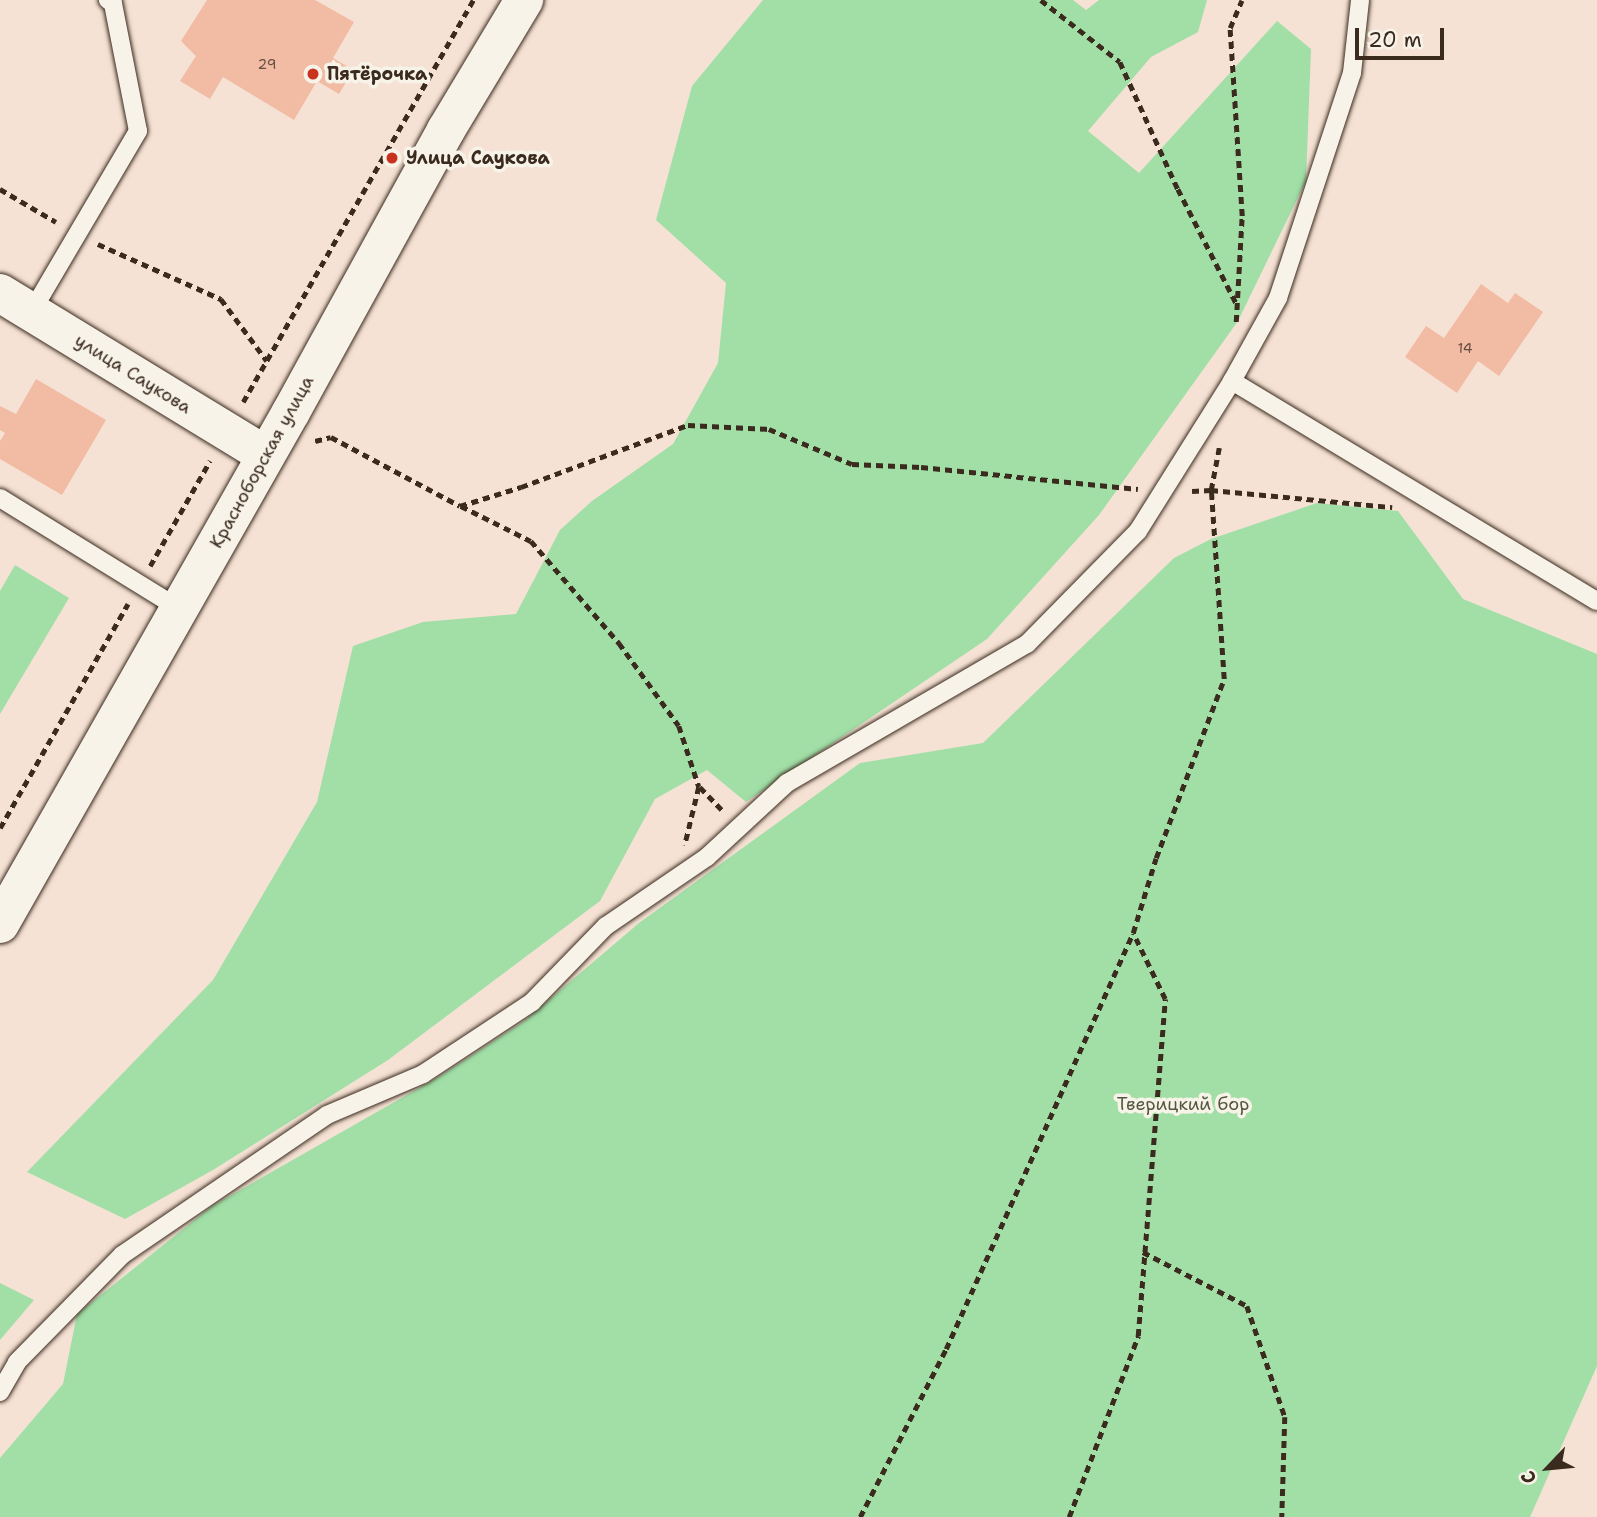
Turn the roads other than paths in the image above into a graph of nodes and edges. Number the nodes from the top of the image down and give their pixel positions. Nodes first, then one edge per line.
1 (108, 0) edge
2 (524, 0) edge
3 (1360, 0) edge
4 (16, 302) edge
5 (1233, 381) junction
6 (270, 448) junction
7 (0, 498) edge
8 (1597, 601) edge
9 (180, 609) junction
10 (0, 924) edge
11 (0, 1392) edge

1 - 4 lane
2 - 6 street, Красноборская улица
3 - 5 lane
4 - 6 street, улица Саукова
5 - 8 lane
5 - 11 lane
6 - 9 street, Красноборская улица
7 - 9 lane
9 - 10 street, Красноборская улица

